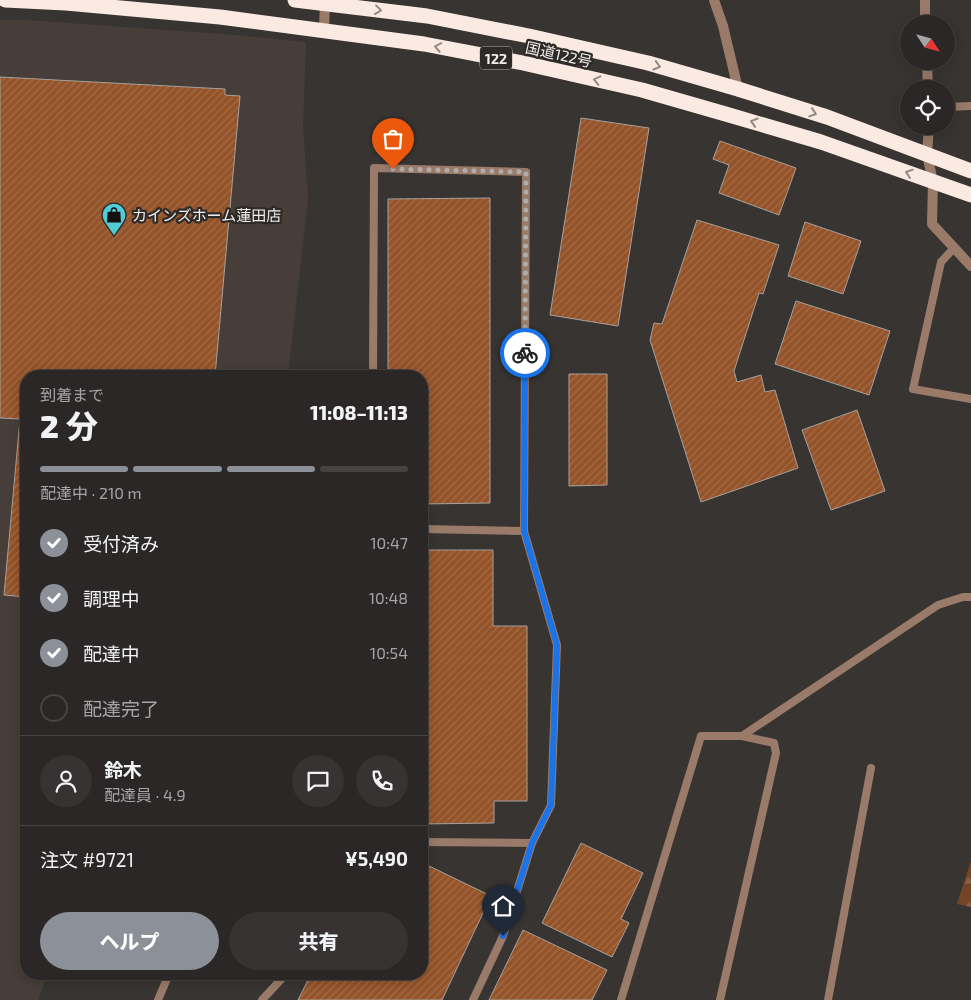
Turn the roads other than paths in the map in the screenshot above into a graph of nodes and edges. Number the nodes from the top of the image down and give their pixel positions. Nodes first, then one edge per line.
1 (5, 0) edge
2 (295, 0) edge
3 (714, 0) edge
4 (924, 0) edge
5 (325, 2) edge
6 (925, 15) edge
7 (324, 30) junction
8 (738, 89) junction
9 (971, 106) edge
10 (955, 107) edge
11 (928, 135) edge
12 (927, 155) junction
13 (971, 171) edge
14 (933, 181) junction
15 (971, 195) edge
16 (954, 248) junction
17 (971, 266) edge
18 (373, 370) edge
19 (971, 399) edge
20 (428, 528) edge
21 (524, 531) junction
22 (971, 597) edge
23 (742, 736) junction
24 (870, 768) dead end
25 (428, 842) edge
26 (532, 843) junction
27 (166, 980) edge
28 (280, 980) edge
29 (158, 1000) edge
30 (262, 1000) edge
31 (473, 1000) edge
32 (621, 1000) edge
33 (720, 1000) edge
34 (828, 1000) edge

1 - 7 highway, 国道122号 / 122
2 - 5 highway, 国道122号 / 122
3 - 8 street
4 - 6 street
5 - 7 street
5 -> 8 highway, 国道122号 / 122
14 -> 7 highway, 国道122号 / 122
8 -> 12 highway, 国道122号 / 122
9 - 10 lane
11 - 12 street
12 - 13 highway, 国道122号 / 122
12 - 14 street
14 - 15 highway, 国道122号 / 122
14 - 16 street
16 - 17 street
16 - 19 lane
18 - 21 lane
20 - 21 lane
21 - 26 lane
22 - 23 lane
23 - 32 lane
23 - 33 lane
24 - 34 lane
25 - 26 lane
26 - 31 lane
27 - 29 lane
28 - 30 lane

